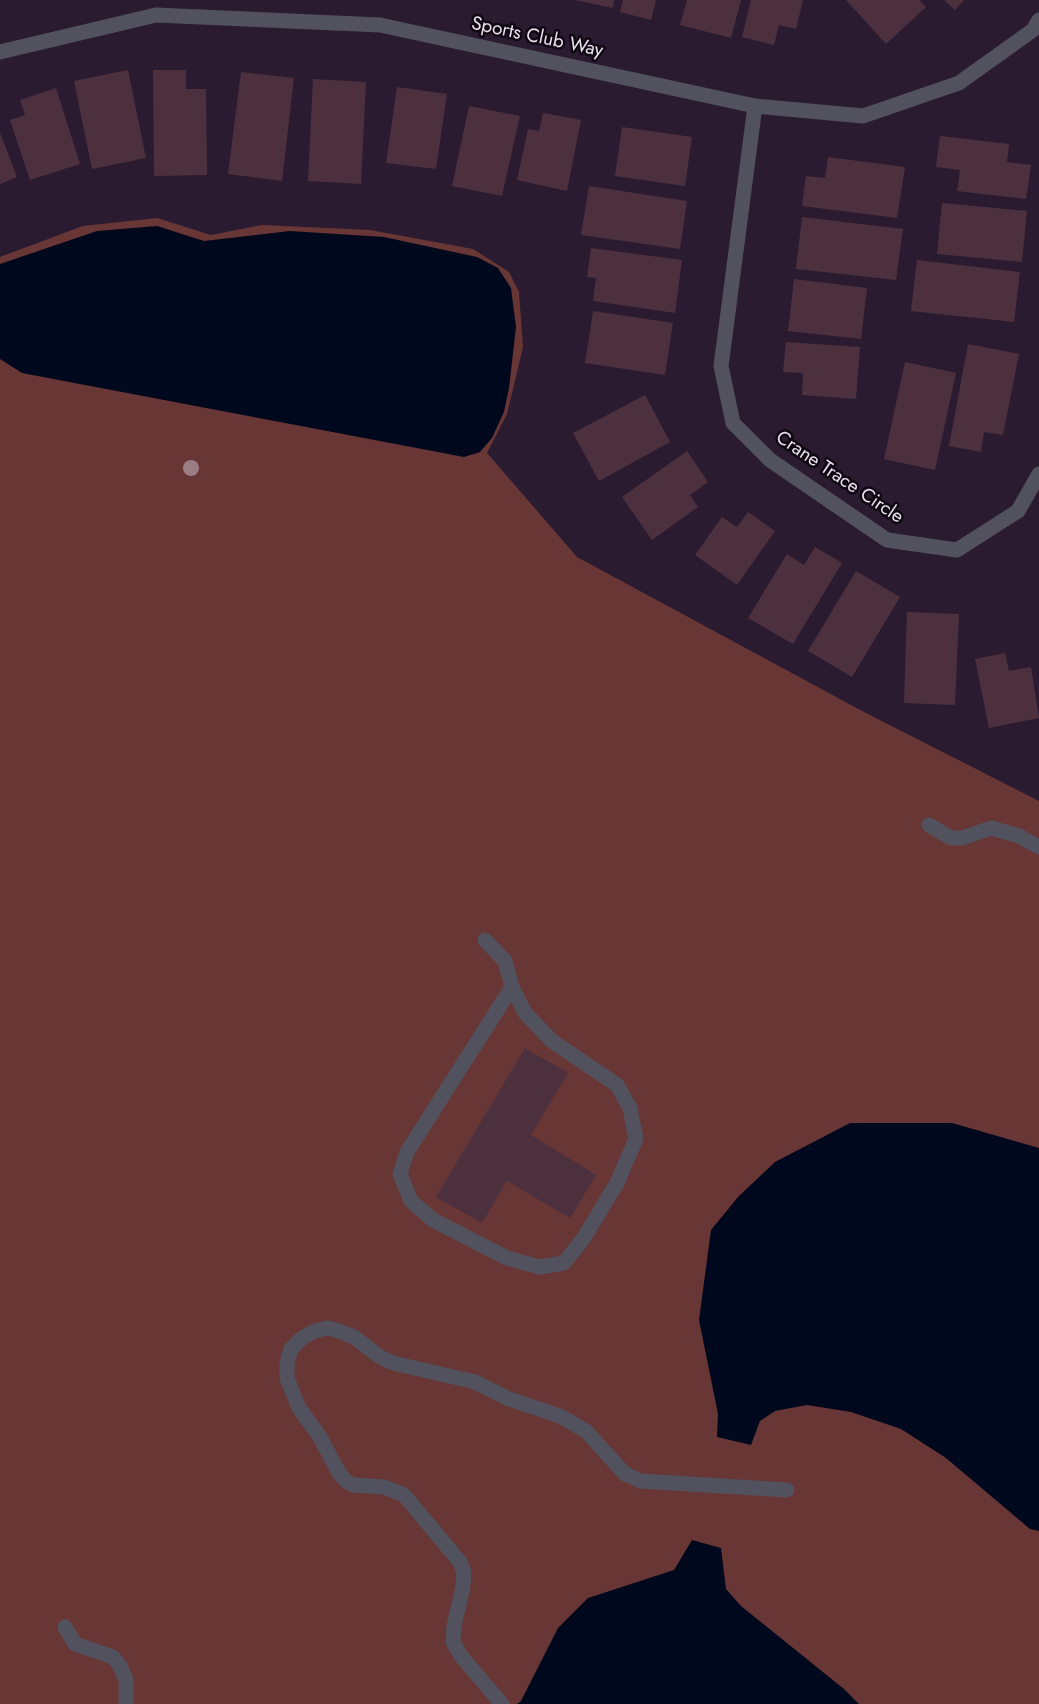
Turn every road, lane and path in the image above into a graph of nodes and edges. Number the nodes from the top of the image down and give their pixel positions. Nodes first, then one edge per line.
1 (1037, 29) edge
2 (0, 52) edge
3 (755, 106) junction
4 (1039, 474) edge
5 (929, 825) dead end
6 (1039, 847) edge
7 (485, 940) dead end
8 (512, 987) junction
9 (787, 1490) dead end
10 (65, 1627) dead end
11 (126, 1704) edge
12 (502, 1704) edge

1 - 3 street, Sports Club Way
2 - 3 street, Sports Club Way
3 - 4 street, Crane Trace Circle
5 - 6 street
7 - 8 street
8 - 8 street
9 - 12 street
10 - 11 street

